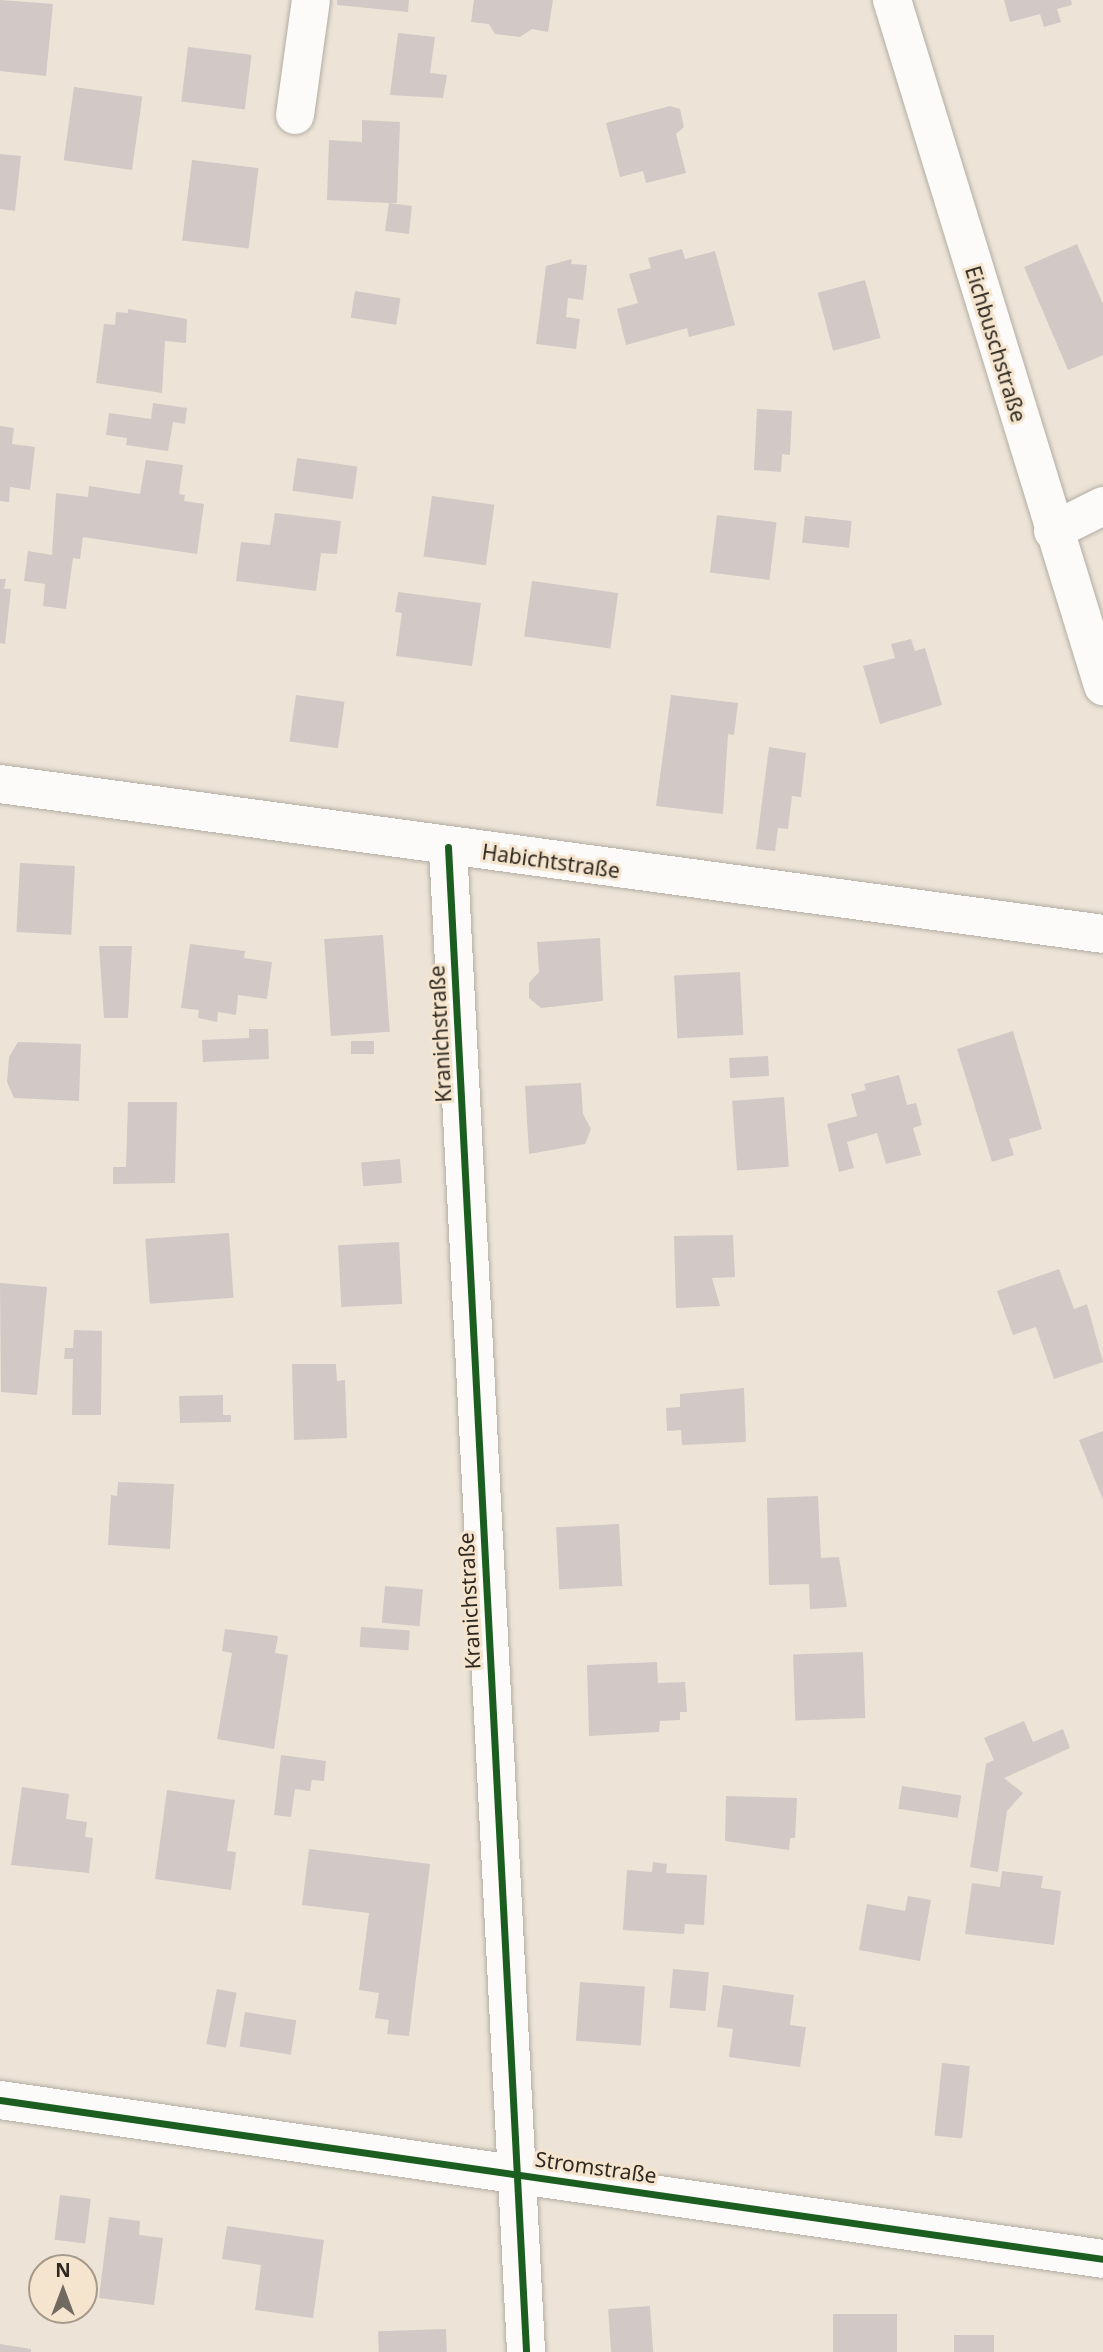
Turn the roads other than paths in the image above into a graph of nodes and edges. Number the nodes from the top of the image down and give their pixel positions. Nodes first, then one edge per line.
1 (311, 0) edge
2 (892, 0) edge
3 (295, 115) dead end
4 (1103, 506) edge
5 (1052, 531) junction
6 (1103, 687) edge
7 (0, 783) edge
8 (449, 848) junction
9 (1103, 934) edge
10 (0, 2100) edge
11 (516, 2173) junction
12 (1103, 2259) edge
13 (526, 2352) edge

1 - 3 street
2 - 5 street, Eichbuschstraße
4 - 5 street
5 - 6 street, Eichbuschstraße
7 - 8 street, Habichtstraße
8 - 9 street, Habichtstraße
8 - 11 street, Kranichstraße
10 - 11 street, Stromstraße
11 - 12 street, Stromstraße
11 - 13 street, Kranichstraße

